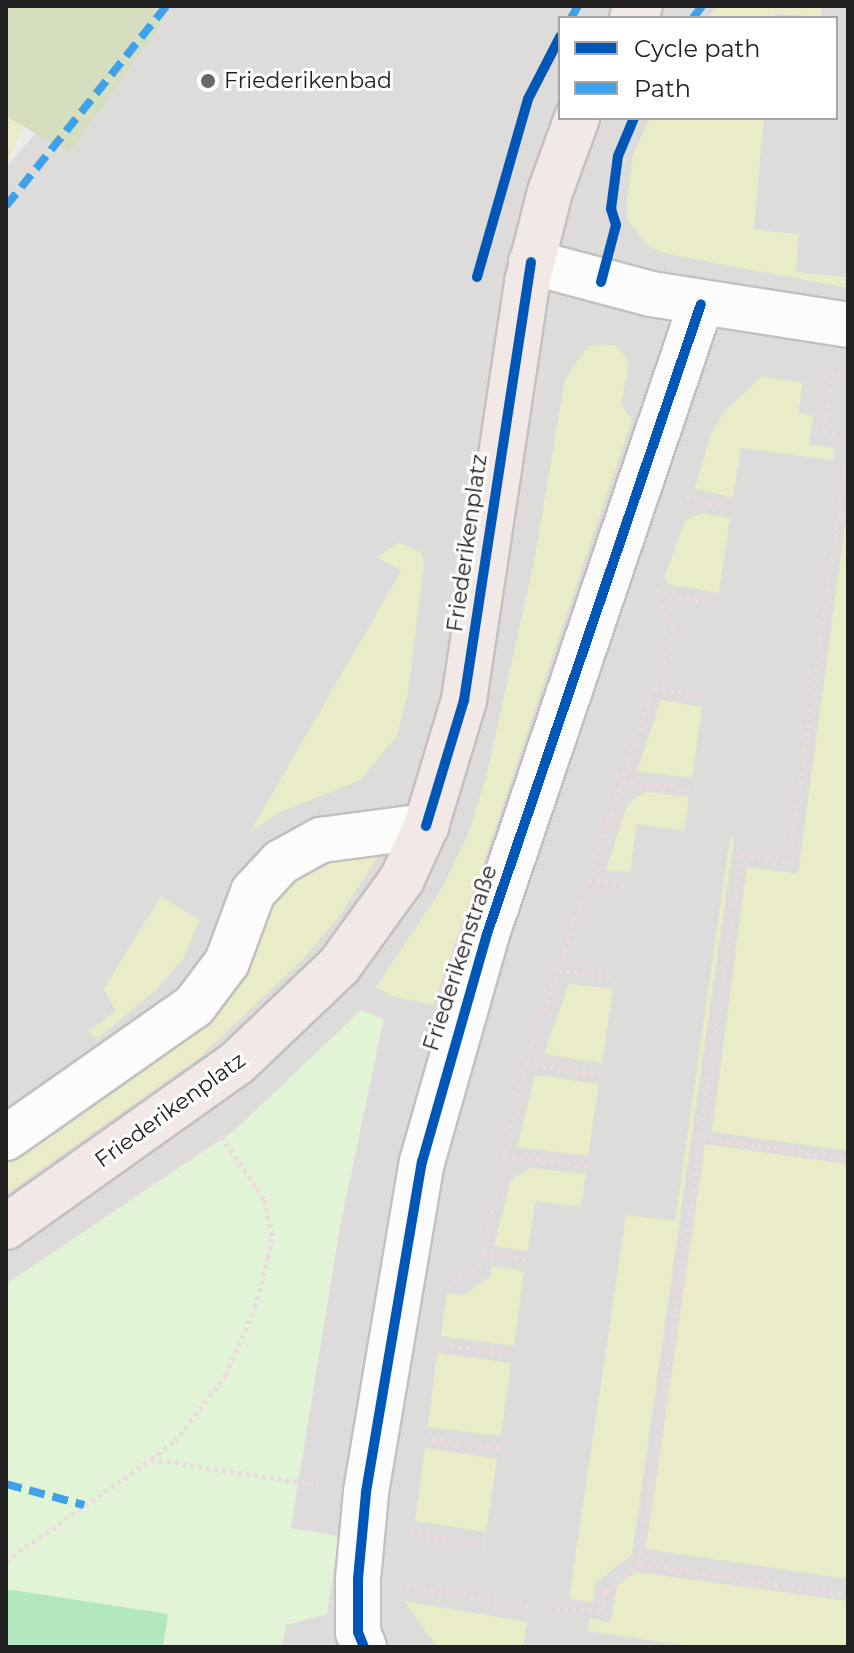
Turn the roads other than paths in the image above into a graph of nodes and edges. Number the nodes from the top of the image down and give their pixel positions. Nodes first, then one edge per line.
1 (576, 120) edge
2 (531, 262) junction
3 (701, 304) junction
4 (848, 325) edge
5 (426, 826) junction
6 (6, 1138) edge
7 (6, 1227) edge
8 (364, 1647) edge

1 - 2 main road, Friederikenplatz
2 - 3 street
2 - 5 main road, Friederikenplatz
3 - 4 street
3 - 8 street, Friederikenstraße
5 - 6 street
5 - 7 main road, Friederikenplatz

